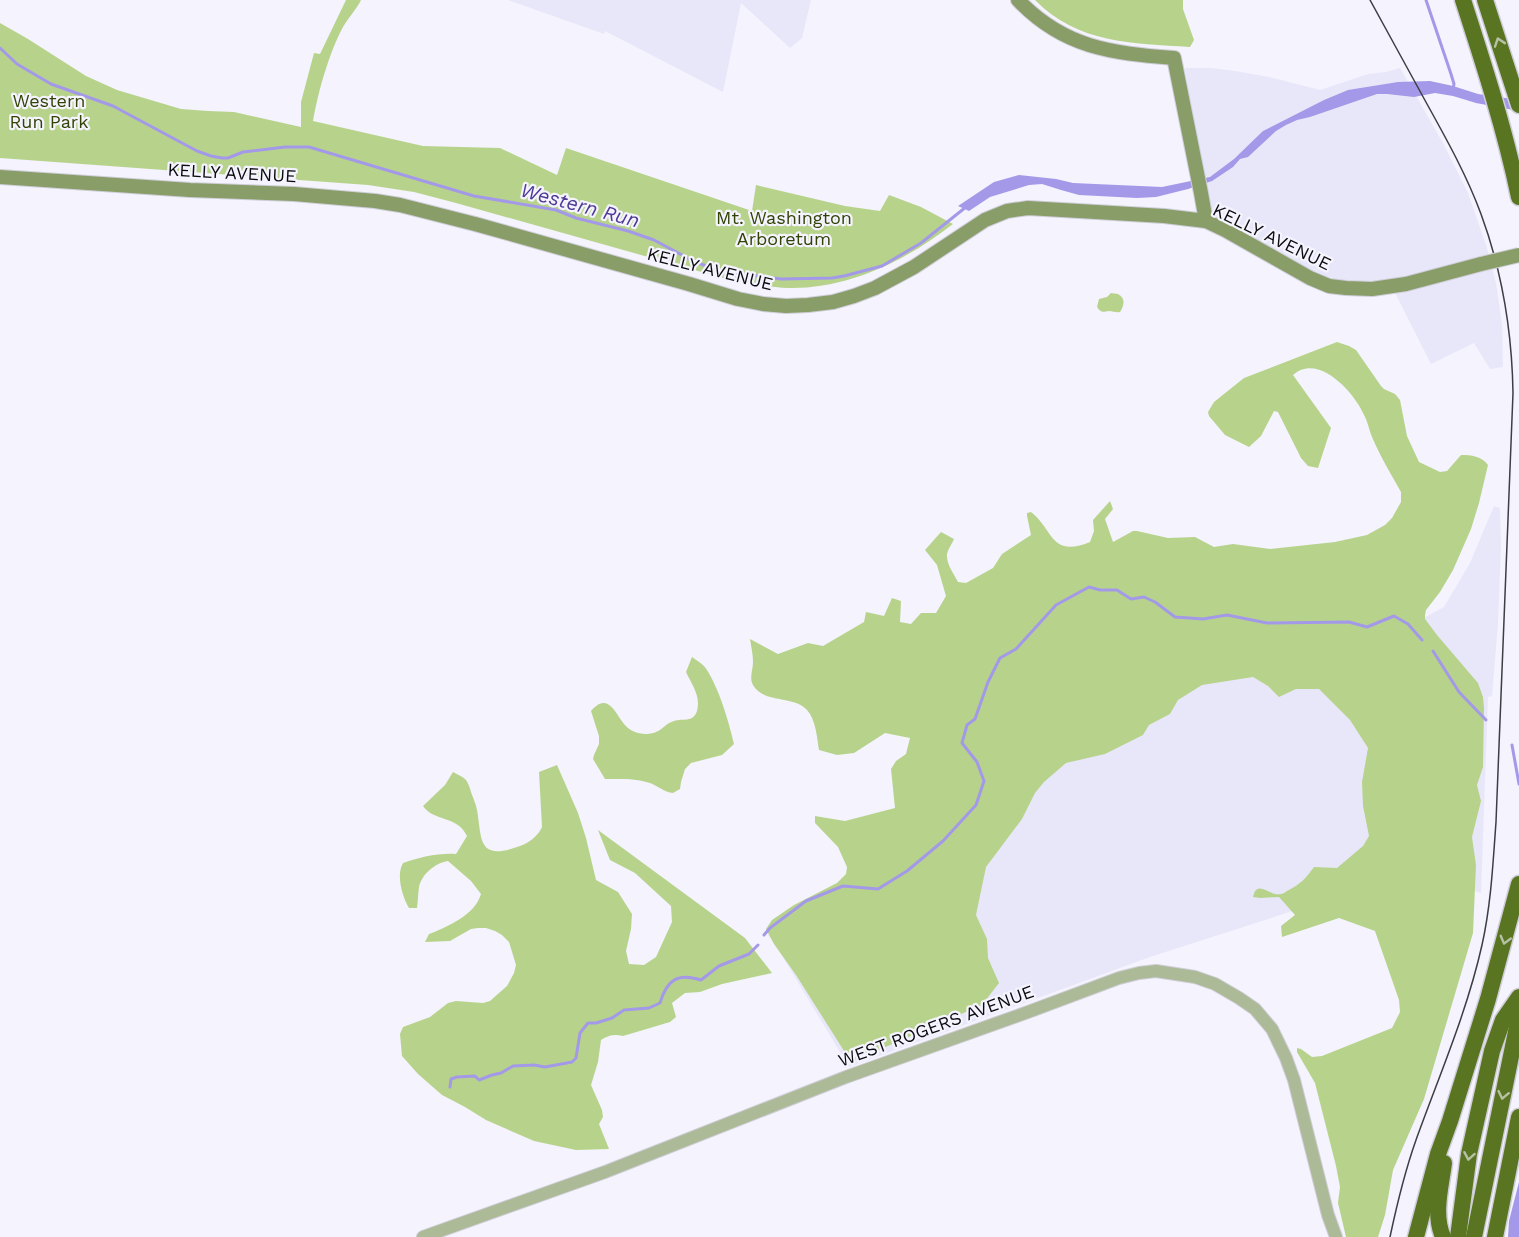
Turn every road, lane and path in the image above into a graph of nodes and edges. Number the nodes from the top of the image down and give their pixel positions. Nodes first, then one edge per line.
1 (1018, 0) edge
2 (1462, 0) edge
3 (1485, 0) edge
4 (1519, 105) edge
5 (0, 177) edge
6 (1519, 198) edge
7 (1206, 221) junction
8 (1519, 255) edge
9 (1519, 884) edge
10 (1519, 997) edge
11 (1519, 1017) edge
12 (1519, 1118) edge
13 (1519, 1149) edge
14 (1505, 1184) junction
15 (1432, 1206) junction
16 (1328, 1215) junction
17 (423, 1237) edge
18 (1326, 1237) edge
19 (1336, 1237) edge
20 (1416, 1237) edge
21 (1443, 1237) edge
22 (1458, 1237) edge
23 (1474, 1237) edge
24 (1495, 1237) edge

1 - 7 main road
2 - 6 highway
4 -> 3 highway
5 - 7 main road, KELLY AVENUE
7 - 8 main road, KELLY AVENUE, bridge
9 -> 15 highway
10 -> 22 highway
11 -> 23 highway
12 - 14 highway
13 - 14 highway
14 - 24 highway
15 - 20 highway
15 - 21 highway
16 - 17 street, WEST ROGERS AVENUE
16 - 18 street, WEST ROGERS AVENUE
16 - 19 street, WEST ROGERS AVENUE

